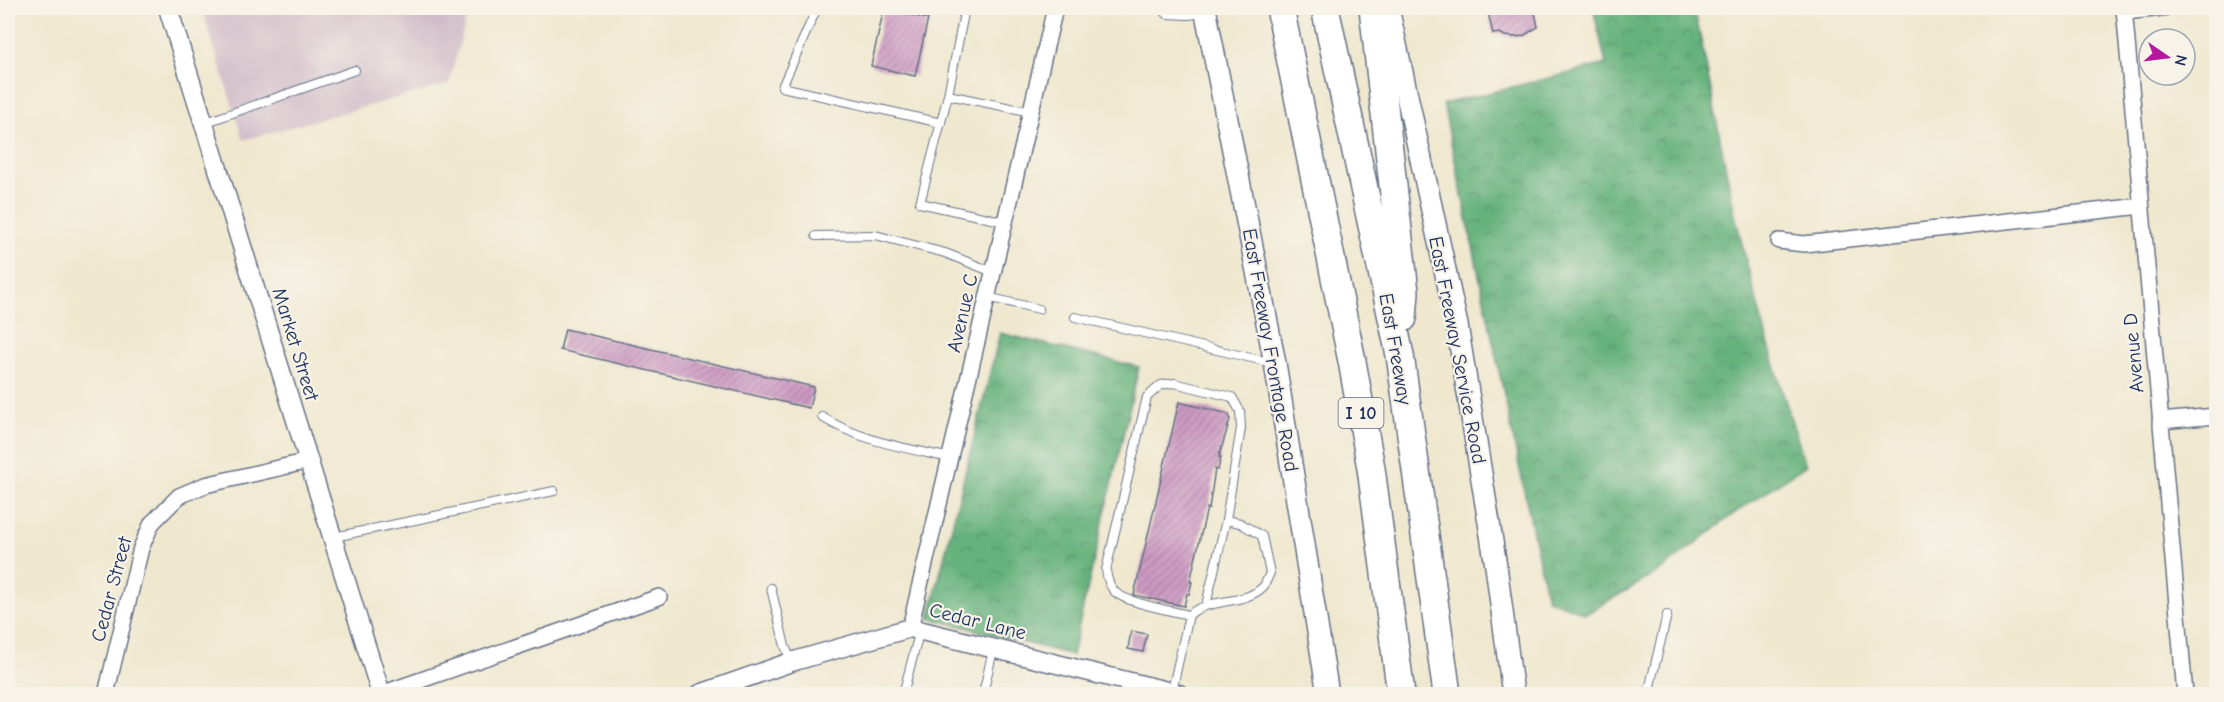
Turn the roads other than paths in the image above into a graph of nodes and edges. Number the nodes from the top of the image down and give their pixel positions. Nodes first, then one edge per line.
1 (168, 8) edge
2 (818, 8) edge
3 (965, 8) edge
4 (1055, 8) edge
5 (1162, 8) edge
6 (1268, 8) edge
7 (1280, 8) edge
8 (1325, 8) edge
9 (1373, 8) edge
10 (1388, 8) edge
11 (2164, 8) edge
12 (1206, 10) edge
13 (2124, 10) edge
14 (355, 70) dead end
15 (948, 95) junction
16 (1030, 112) junction
17 (204, 123) junction
18 (941, 123) junction
19 (1306, 135) junction
20 (2141, 206) junction
21 (1005, 222) junction
22 (816, 236) dead end
23 (1779, 241) dead end
24 (993, 272) junction
25 (987, 297) junction
26 (1039, 309) dead end
27 (1075, 317) dead end
28 (1400, 355) junction
29 (1275, 363) junction
30 (2217, 416) edge
31 (822, 417) dead end
32 (2160, 420) junction
33 (950, 458) junction
34 (309, 461) junction
35 (554, 491) dead end
36 (1226, 520) junction
37 (332, 538) junction
38 (771, 588) dead end
39 (659, 597) dead end
40 (1206, 605) junction
41 (1189, 615) junction
42 (1667, 615) dead end
43 (915, 629) junction
44 (993, 648) junction
45 (791, 662) junction
46 (106, 694) edge
47 (381, 694) edge
48 (700, 694) edge
49 (903, 694) edge
50 (983, 694) edge
51 (1175, 694) edge
52 (1328, 694) edge
53 (1401, 694) edge
54 (1447, 694) edge
55 (1513, 694) edge
56 (1648, 694) edge
57 (2184, 694) edge

1 - 17 street, Market Street
2 - 18 lane
3 - 15 lane
4 - 16 street, Avenue C
5 - 12 lane
6 - 19 highway
7 - 19 highway, I 10
8 - 28 highway, East Freeway / I 10
9 - 28 highway
10 - 55 main road, East Freeway Service Road
11 - 13 street
12 - 29 main road, East Freeway Frontage Road
13 - 20 street, Avenue D
14 - 17 lane
15 - 16 lane
15 - 18 lane
16 - 21 street, Avenue C
17 - 34 street, Market Street
18 - 21 lane
19 - 53 highway, I 10
20 - 23 street
20 - 32 street, Avenue D
21 - 24 street, Avenue C
22 - 24 lane
24 - 25 street, Avenue C
25 - 26 lane
25 - 33 street, Avenue C
27 - 29 lane
28 - 54 highway, East Freeway / I 10
29 - 52 main road, East Freeway Frontage Road
30 - 32 street
31 - 33 lane
32 - 57 street, Avenue D
33 - 43 street, Avenue C
34 - 37 street, Market Street
34 - 46 street, Cedar Street
35 - 37 lane
36 - 40 lane
36 - 40 lane
36 - 41 lane
37 - 47 street, Market Street
38 - 45 lane
39 - 47 street
40 - 41 lane
41 - 51 lane
42 - 56 lane
43 - 44 street, Cedar Lane
43 - 45 street, Cedar Lane
43 - 49 lane
44 - 50 lane
44 - 51 street, Cedar Lane
45 - 48 street, Cedar Lane

